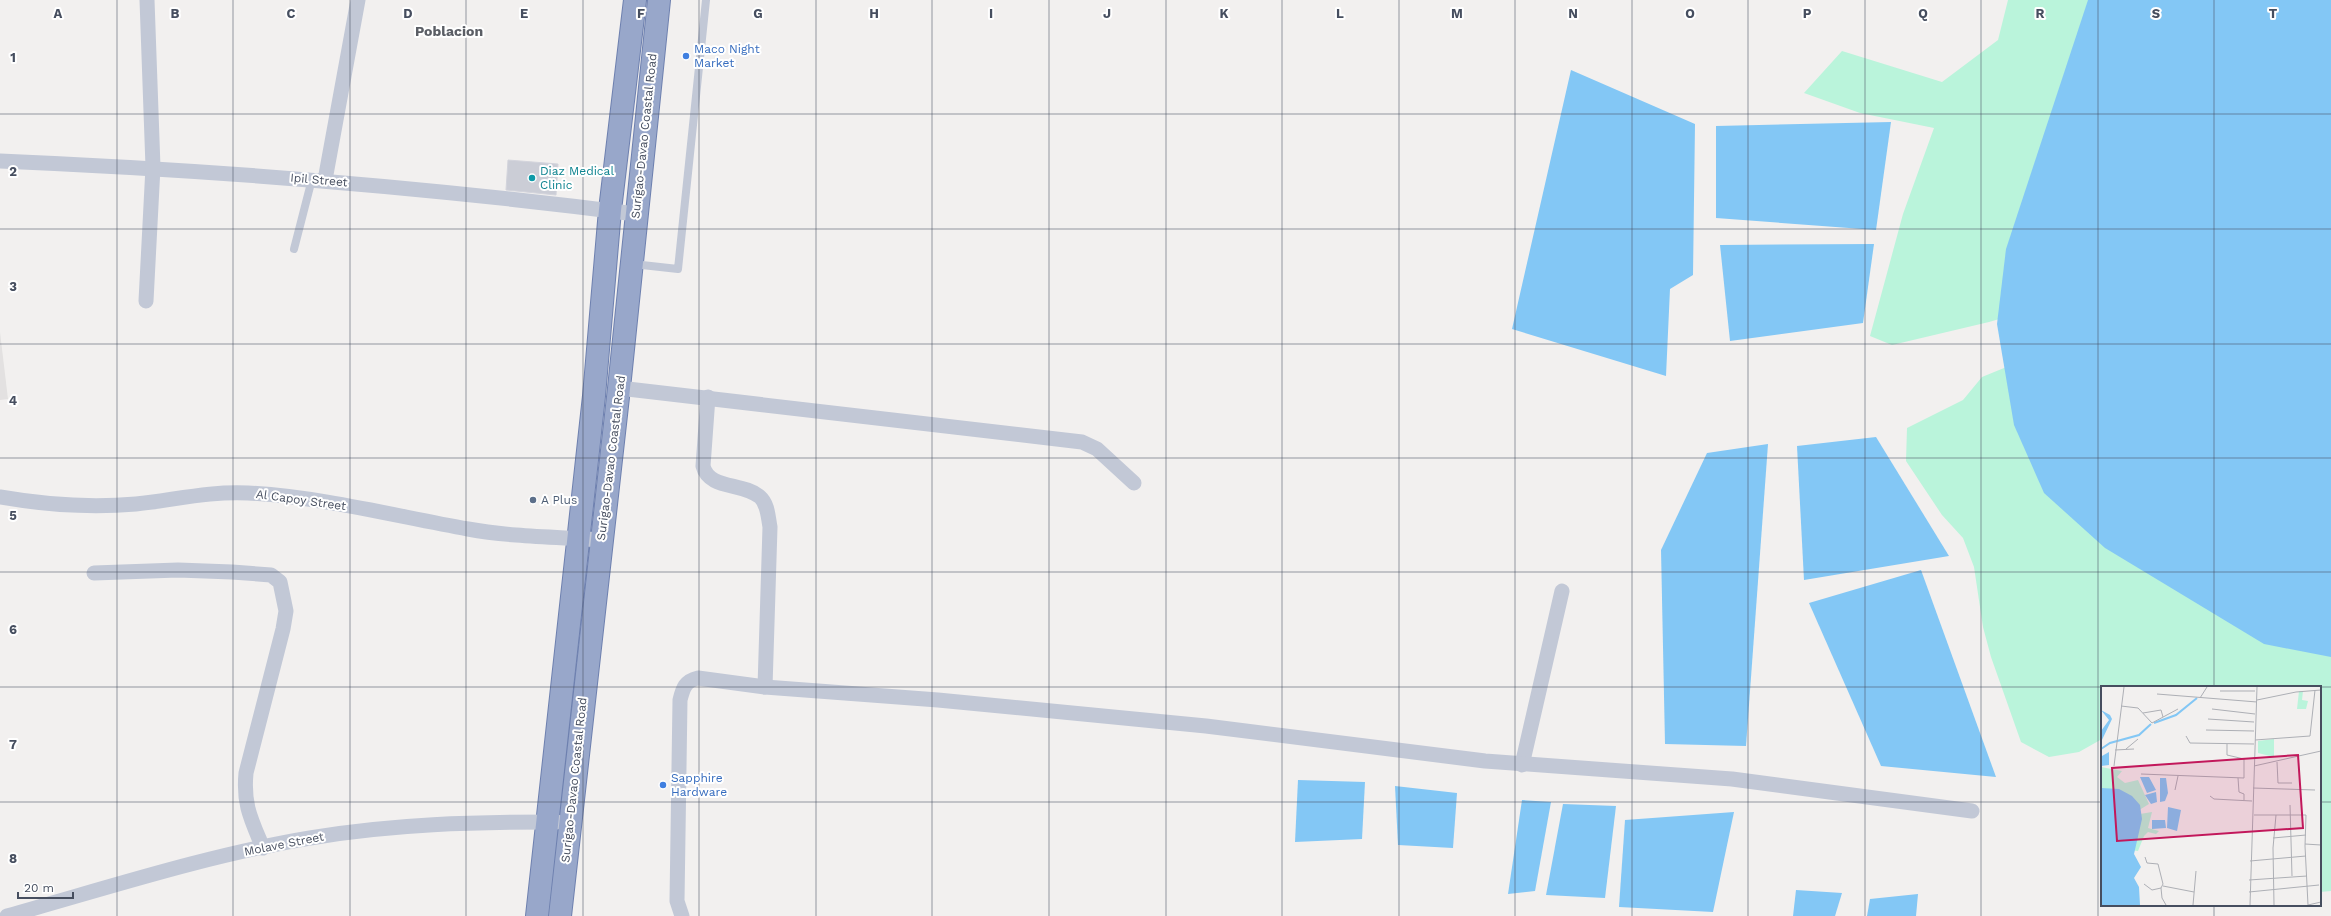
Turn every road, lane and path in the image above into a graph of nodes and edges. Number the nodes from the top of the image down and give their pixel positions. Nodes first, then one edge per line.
1 (147, 0) edge
2 (358, 0) edge
3 (635, 0) edge
4 (659, 0) edge
5 (706, 0) edge
6 (0, 161) edge
7 (153, 168) junction
8 (318, 179) junction
9 (610, 210) junction
10 (636, 214) junction
11 (294, 249) dead end
12 (631, 264) junction
13 (146, 301) dead end
14 (619, 388) junction
15 (708, 397) junction
16 (1134, 483) dead end
17 (0, 497) edge
18 (578, 539) junction
19 (601, 540) junction
20 (94, 573) dead end
21 (1562, 591) dead end
22 (765, 687) junction
23 (1522, 765) junction
24 (1972, 811) dead end
25 (547, 822) junction
26 (570, 822) junction
27 (263, 848) junction
28 (7, 916) edge
29 (537, 916) edge
30 (560, 916) edge
31 (682, 916) edge

1 - 7 street
2 - 8 street
3 - 9 highway, Surigao-Davao Coastal Road
4 - 10 highway, Surigao-Davao Coastal Road
5 - 12 lane
6 - 7 street, Ipil Street
7 - 8 street, Ipil Street
7 - 13 street
8 - 9 street, Ipil Street
8 - 11 lane
9 - 10 street, Ipil Street
9 - 18 highway, Surigao-Davao Coastal Road
10 - 12 highway, Surigao-Davao Coastal Road
12 - 14 highway, Surigao-Davao Coastal Road
14 - 15 street
14 - 19 highway, Surigao-Davao Coastal Road
15 - 16 street
15 - 22 street
17 - 18 street, Al Capoy Street
18 - 19 street, Al Capoy Street
18 - 25 highway, Surigao-Davao Coastal Road
19 - 26 highway, Surigao-Davao Coastal Road
20 - 27 street
21 - 23 street
22 - 23 street
22 - 31 street
23 - 24 street
25 - 26 street, Molave Street
25 - 27 street, Molave Street
25 - 29 highway, Surigao-Davao Coastal Road
26 - 30 highway, Surigao-Davao Coastal Road
27 - 28 street, Molave Street

